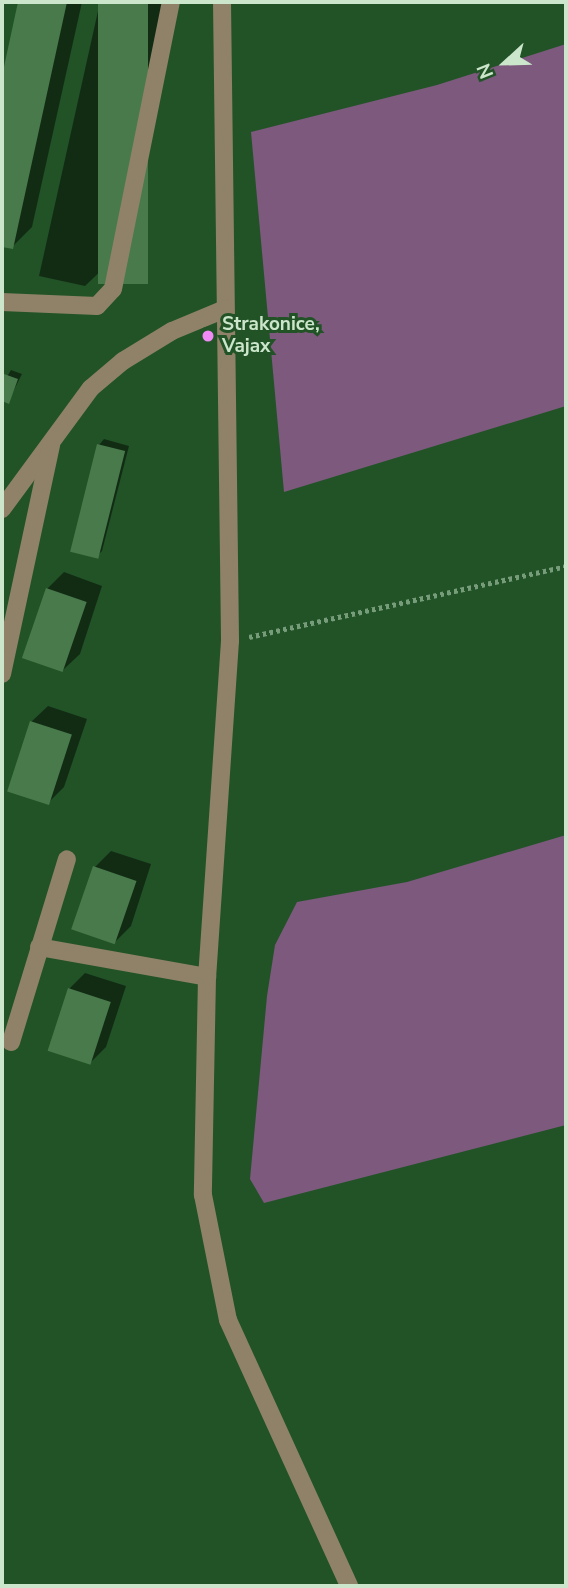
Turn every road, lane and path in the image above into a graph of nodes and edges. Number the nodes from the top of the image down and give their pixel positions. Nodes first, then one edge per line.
1 (171, 2) edge
2 (222, 2) edge
3 (2, 302) edge
4 (225, 309) junction
5 (53, 436) junction
6 (2, 509) edge
7 (566, 566) edge
8 (230, 641) junction
9 (2, 674) edge
10 (67, 859) dead end
11 (39, 947) junction
12 (207, 977) junction
13 (11, 1042) dead end
14 (349, 1586) edge

1 - 3 street
2 - 4 street
4 - 5 street
4 - 8 street
5 - 6 street
5 - 9 street
7 - 8 path
8 - 12 street
10 - 11 street
11 - 12 street
11 - 13 street
12 - 14 street

